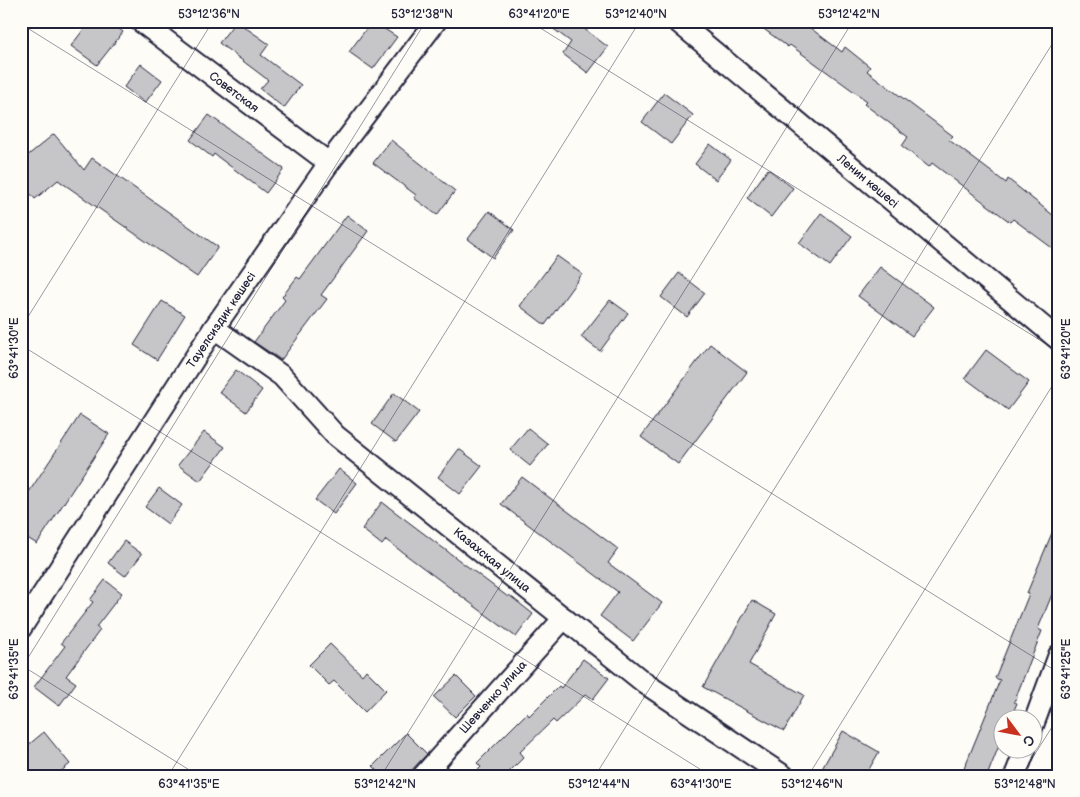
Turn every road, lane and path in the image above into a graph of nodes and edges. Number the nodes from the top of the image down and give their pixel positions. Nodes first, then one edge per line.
1 (140, 21) edge
2 (436, 21) edge
3 (677, 21) edge
4 (329, 163) junction
5 (214, 328) junction
6 (1059, 340) edge
7 (564, 618) junction
8 (21, 628) edge
9 (1059, 655) edge
10 (1039, 710) edge
11 (1021, 760) edge
12 (423, 776) edge
13 (784, 776) edge
14 (1015, 776) edge

1 - 4 street, Советская
2 - 4 street, Тауелсиздик көшесі
3 - 6 street, Ленин көшесі
4 - 5 street, Тауелсиздик көшесі
5 - 7 street, Казахская улица
5 - 8 street, Тауелсиздик көшесі
7 - 12 street, Шевченко улица
7 - 13 street, Казахская улица
9 - 10 street
11 - 14 street

